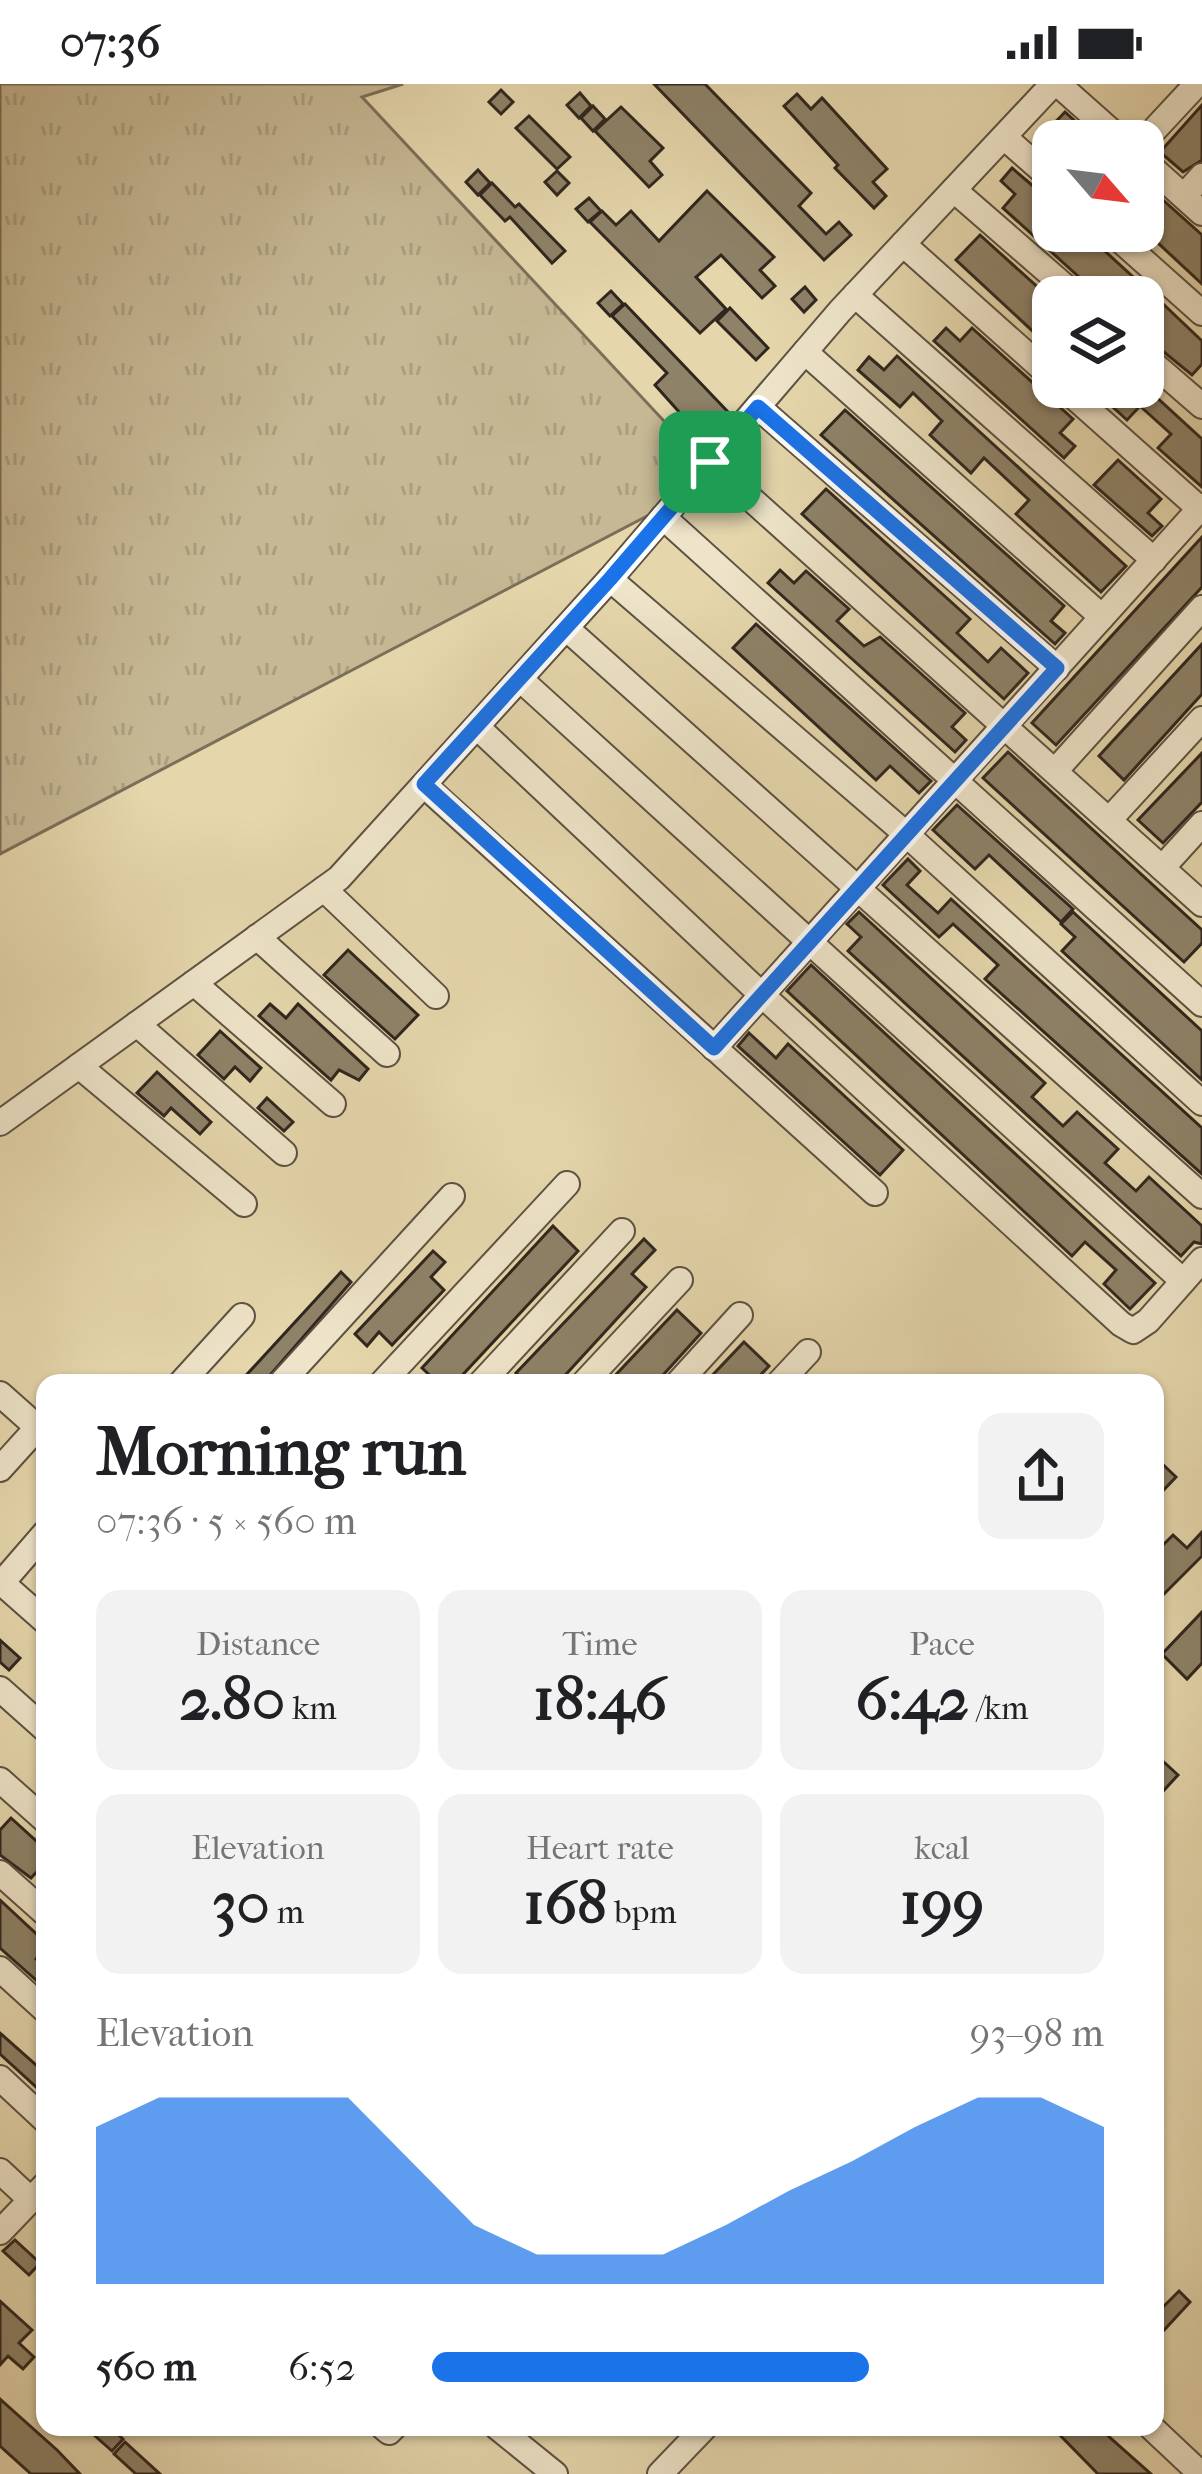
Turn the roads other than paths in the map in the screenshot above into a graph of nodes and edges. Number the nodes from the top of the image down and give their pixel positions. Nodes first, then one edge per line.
1 (1055, 84) edge
2 (1196, 85) edge
3 (1097, 120) edge
4 (1163, 120) edge
5 (1004, 136) junction
6 (1032, 161) edge
7 (1202, 176) edge
8 (1164, 178) edge
9 (954, 190) junction
10 (1193, 204) edge
11 (903, 244) junction
12 (1134, 252) edge
13 (1053, 276) edge
14 (856, 295) junction
15 (1202, 313) edge
16 (805, 352) junction
17 (1032, 359) edge
18 (1164, 373) edge
19 (1202, 406) edge
20 (758, 407) junction
21 (1087, 408) edge
22 (710, 462) junction
23 (1201, 508) edge
24 (663, 518) junction
25 (1154, 560) junction
26 (610, 579) junction
27 (1202, 608) edge
28 (1102, 617) junction
29 (566, 628) junction
30 (1057, 668) junction
31 (520, 679) junction
32 (1202, 719) edge
33 (1005, 725) junction
34 (477, 727) junction
35 (1055, 771) junction
36 (955, 781) junction
37 (424, 784) junction
38 (1109, 820) junction
39 (1202, 824) edge
40 (906, 834) junction
41 (1162, 868) junction
42 (857, 889) junction
43 (324, 890) junction
44 (1202, 904) edge
45 (257, 938) junction
46 (809, 942) junction
47 (194, 983) junction
48 (762, 995) junction
49 (436, 996) dead end
50 (1202, 1004) edge
51 (137, 1024) junction
52 (714, 1048) junction
53 (388, 1054) dead end
54 (79, 1066) junction
55 (1202, 1103) edge
56 (333, 1104) dead end
57 (0, 1123) edge
58 (284, 1154) dead end
59 (567, 1184) dead end
60 (874, 1193) dead end
61 (452, 1196) dead end
62 (1202, 1196) edge
63 (244, 1204) dead end
64 (622, 1231) dead end
65 (1202, 1260) edge
66 (680, 1280) dead end
67 (1183, 1281) junction
68 (242, 1316) dead end
69 (740, 1316) dead end
70 (808, 1352) dead end
71 (189, 1374) edge
72 (289, 1374) edge
73 (390, 1374) edge
74 (489, 1374) edge
75 (592, 1374) edge
76 (686, 1374) edge
77 (787, 1374) edge
78 (0, 1394) edge
79 (36, 1426) edge
80 (36, 1436) edge
81 (0, 1469) edge
82 (36, 1543) edge
83 (1, 1584) edge
84 (36, 1614) edge
85 (0, 1690) edge
86 (36, 1721) edge
87 (0, 1780) edge
88 (36, 1812) edge
89 (0, 1873) edge
90 (36, 1905) edge
91 (0, 1970) edge
92 (36, 2002) edge
93 (0, 2078) edge
94 (36, 2112) edge
95 (0, 2171) edge
96 (36, 2191) edge
97 (36, 2194) edge
98 (0, 2232) edge
99 (507, 2436) edge
100 (696, 2436) edge
101 (1160, 2436) edge
102 (555, 2474) edge
103 (660, 2474) edge
104 (1201, 2474) edge

1 - 3 street
1 - 5 street
2 - 4 street
5 - 6 street
5 - 9 street
7 - 10 street
8 - 10 street
9 - 11 street
9 - 13 street
11 - 14 street
11 - 17 street
12 - 15 street
14 - 16 street
14 - 25 street
16 - 20 street
16 - 28 street
18 - 19 street
20 - 22 street
20 - 30 street
21 - 23 street
22 - 24 street
22 - 33 street
23 - 25 street
24 - 26 street
24 - 36 street
25 - 28 street
26 - 29 street
26 - 40 street
27 - 35 street
28 - 30 street
29 - 31 street
29 - 42 street
30 - 33 street
31 - 34 street
31 - 46 street
32 - 38 street
33 - 35 street
33 - 36 street
34 - 37 street
34 - 48 street
35 - 38 street
36 - 40 street
36 - 50 street
37 - 43 street
37 - 52 street
38 - 41 street
39 - 41 street
40 - 42 street
40 - 55 street
41 - 44 street
42 - 46 street
42 - 62 street
43 - 45 street
43 - 49 street
45 - 47 street
45 - 53 street
46 - 48 street
46 - 67 street
47 - 51 street
47 - 56 street
48 - 52 street
48 - 67 street
51 - 54 street
51 - 58 street
52 - 60 street
54 - 57 street
54 - 63 street
59 - 73 street
61 - 72 street
64 - 74 street
65 - 67 street
66 - 75 street
68 - 71 street
69 - 76 street
70 - 77 street
78 - 79 street
80 - 81 street
82 - 83 street
83 - 84 street
85 - 86 street
87 - 88 street
89 - 90 street
91 - 92 street
93 - 94 street
95 - 96 street
97 - 98 street
99 - 102 street
100 - 103 street
101 - 104 street

